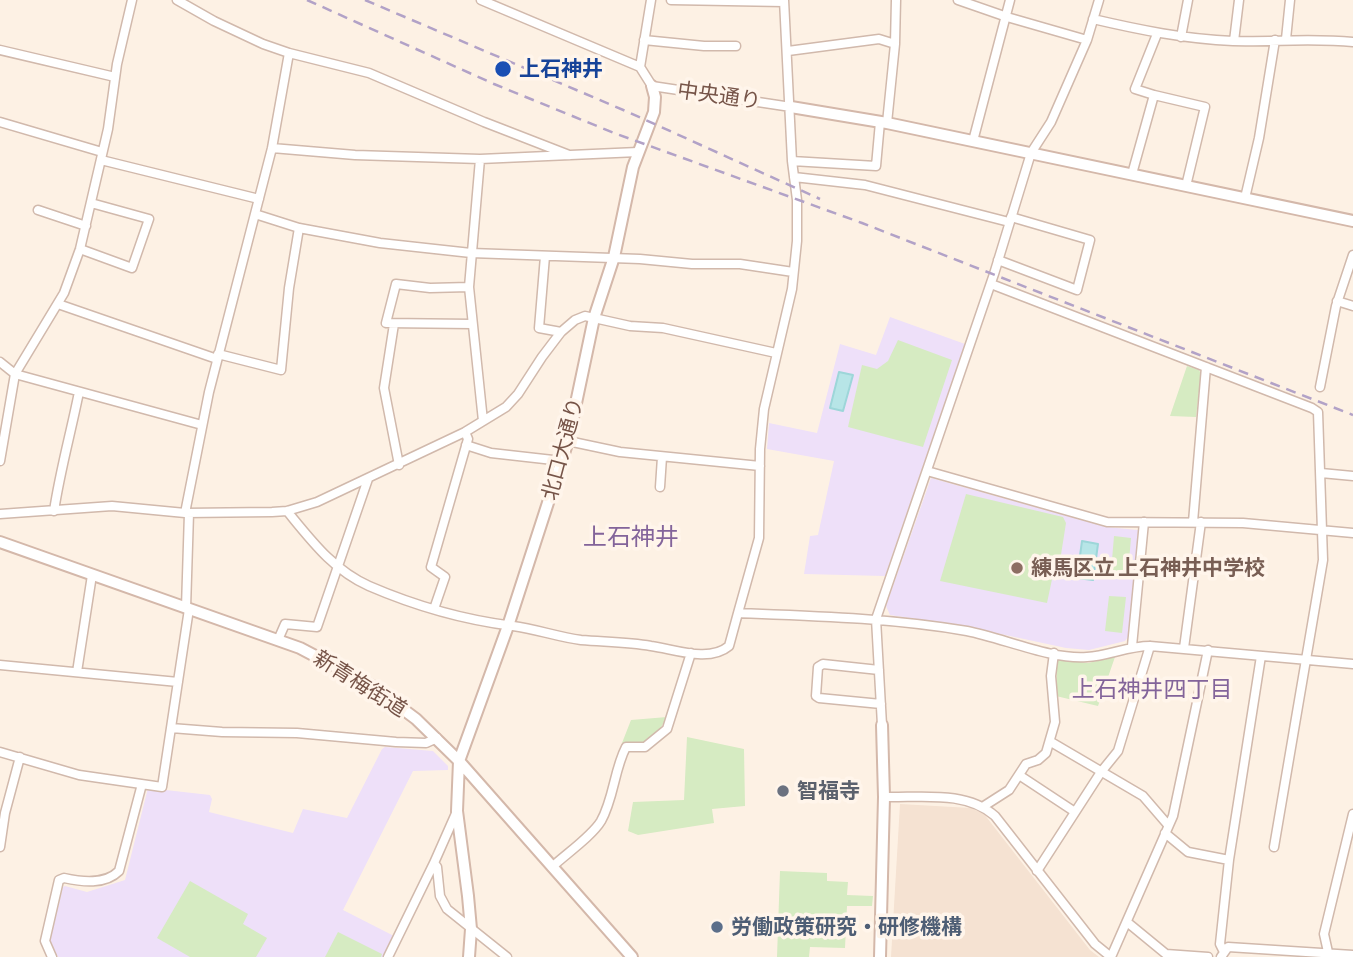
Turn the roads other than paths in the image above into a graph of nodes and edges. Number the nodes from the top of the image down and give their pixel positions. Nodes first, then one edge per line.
1 (132, 0) edge
2 (177, 0) edge
3 (481, 0) edge
4 (651, 0) edge
5 (671, 0) edge
6 (896, 0) edge
7 (958, 0) edge
8 (1010, 0) edge
9 (1099, 0) edge
10 (1188, 0) edge
11 (1239, 0) edge
12 (1290, 0) edge
13 (784, 1) edge
14 (1007, 17) junction
15 (1093, 19) junction
16 (1157, 34) junction
17 (1181, 37) junction
18 (1286, 39) junction
19 (644, 40) junction
20 (1087, 40) junction
21 (1275, 40) junction
22 (1234, 41) junction
23 (1353, 42) edge
24 (895, 44) junction
25 (736, 46) dead end
26 (0, 50) edge
27 (788, 51) junction
28 (289, 53) junction
29 (640, 67) junction
30 (115, 77) junction
31 (652, 86) junction
32 (1154, 95) junction
33 (791, 107) junction
34 (0, 122) edge
35 (883, 122) junction
36 (646, 132) joint
37 (973, 141) junction
38 (272, 148) junction
39 (638, 152) junction
40 (1031, 153) junction
41 (569, 155) junction
42 (102, 156) junction
43 (480, 159) junction
44 (792, 162) junction
45 (1132, 174) junction
46 (794, 177) junction
47 (1186, 186) junction
48 (1245, 198) junction
49 (259, 199) junction
50 (91, 203) junction
51 (38, 210) dead end
52 (255, 214) junction
53 (1010, 219) junction
54 (1353, 220) edge
55 (86, 226) junction
56 (299, 228) junction
57 (80, 249) junction
58 (471, 253) junction
59 (1353, 255) edge
60 (545, 256) junction
61 (614, 257) junction
62 (998, 260) junction
63 (793, 272) junction
64 (991, 284) junction
65 (470, 287) junction
66 (1337, 301) junction
67 (58, 304) junction
68 (1353, 306) edge
69 (594, 318) junction
70 (394, 324) junction
71 (472, 324) junction
72 (561, 332) junction
73 (776, 353) junction
74 (218, 357) junction
75 (0, 362) edge
76 (1206, 367) junction
77 (15, 374) junction
78 (1320, 387) dead end
79 (79, 392) junction
80 (483, 421) junction
81 (202, 425) junction
82 (465, 432) junction
83 (568, 441) junction
84 (466, 445) junction
85 (1, 446) edge
86 (662, 457) junction
87 (0, 461) edge
88 (562, 461) junction
89 (399, 465) junction
90 (760, 466) junction
91 (927, 471) junction
92 (1321, 473) junction
93 (1353, 476) edge
94 (368, 479) junction
95 (660, 487) dead end
96 (287, 510) junction
97 (54, 511) junction
98 (187, 513) junction
99 (0, 514) edge
100 (1143, 522) junction
101 (1197, 522) junction
102 (1323, 531) junction
103 (1353, 533) edge
104 (0, 542) edge
105 (337, 567) junction
106 (92, 575) junction
107 (188, 608) junction
108 (435, 609) junction
109 (738, 613) junction
110 (876, 619) junction
111 (508, 626) junction
112 (278, 640) junction
113 (1132, 646) junction
114 (1150, 646) junction
115 (1184, 648) junction
116 (1208, 650) junction
117 (691, 653) junction
118 (1054, 653) junction
119 (1261, 656) junction
120 (1306, 661) junction
121 (1353, 664) edge
122 (0, 665) edge
123 (879, 670) junction
124 (78, 672) junction
125 (178, 682) junction
126 (881, 704) junction
127 (882, 725) joint
128 (171, 728) junction
129 (437, 738) junction
130 (1051, 742) junction
131 (0, 752) edge
132 (20, 757) junction
133 (459, 761) junction
134 (1101, 772) junction
135 (1019, 775) junction
136 (142, 784) junction
137 (884, 797) junction
138 (984, 806) junction
139 (457, 811) junction
140 (1075, 812) junction
141 (1353, 814) edge
142 (1166, 829) junction
143 (0, 847) edge
144 (1274, 847) dead end
145 (1229, 860) junction
146 (434, 863) junction
147 (552, 867) junction
148 (1037, 871) junction
149 (1127, 922) junction
150 (471, 929) junction
151 (1223, 955) edge
152 (1331, 955) edge
153 (1353, 955) edge
154 (51, 957) edge
155 (388, 957) edge
156 (469, 957) edge
157 (507, 957) edge
158 (632, 957) edge
159 (880, 957) edge
160 (1111, 957) edge
161 (1208, 957) edge

1 - 30 street
2 - 28 street
3 - 29 street
4 - 19 street
5 - 13 street
6 - 24 street
7 - 14 street
8 - 14 street
9 - 15 street
10 - 17 street
11 - 22 street
12 - 18 street
13 - 27 street
14 - 20 street
14 - 37 street
15 - 16 street
15 - 20 street
16 - 17 street
16 - 32 street
17 - 22 street
18 - 21 street
18 - 23 street
19 - 25 street
19 - 29 street
20 - 40 street
21 - 22 street
21 - 48 street
24 - 27 street
24 - 35 street
26 - 30 street
27 - 33 street
28 - 38 street
28 - 41 street
29 - 31 street
30 - 42 street
31 - 33 street, 中央通り
31 - 36 street, 中央通り
32 - 45 street
32 - 47 street
33 - 35 street
33 - 44 street
34 - 42 street
35 - 37 street
35 - 44 street
36 - 39 street, 北口大通り
37 - 40 street
38 - 43 street
38 - 49 street
39 - 41 street
39 - 61 street, 北口大通り
40 - 45 street
40 - 53 street
41 - 43 street
42 - 49 street
42 - 50 street
43 - 58 street
44 - 46 street
45 - 47 street
46 - 53 street
46 - 63 street
47 - 48 street
48 - 54 street
49 - 52 street
50 - 55 street
50 - 57 street
51 - 55 street
52 - 56 street
52 - 74 street
53 - 62 street
53 - 62 street
55 - 57 street
56 - 58 street
56 - 74 street
57 - 67 street
58 - 60 street
58 - 65 street
59 - 66 street
60 - 61 street
60 - 72 street
61 - 63 street
61 - 69 street, 北口大通り
62 - 64 street
63 - 73 street
64 - 76 street
64 - 91 street
65 - 70 street
65 - 71 street
66 - 68 street
66 - 78 street
67 - 74 street
67 - 77 street
69 - 72 street
69 - 73 street
69 - 83 street, 北口大通り
70 - 71 street
70 - 89 street
71 - 80 street
72 - 80 street
73 - 90 street
74 - 81 street
75 - 77 street
76 - 92 street
76 - 101 street
77 - 79 street
77 - 85 street
79 - 81 street
79 - 97 street
80 - 82 street
81 - 98 street
82 - 84 street
82 - 89 street
83 - 86 street
83 - 88 street, 北口大通り
84 - 88 street
84 - 108 street
85 - 87 street
86 - 90 street
86 - 95 street
88 - 111 street, 北口大通り
89 - 94 street
90 - 109 street
91 - 100 street
91 - 110 street
92 - 93 street
92 - 102 street
94 - 96 street
94 - 105 street
96 - 98 street
96 - 105 street
97 - 98 street
97 - 99 street
98 - 107 street
100 - 101 street
100 - 113 street
101 - 102 street
101 - 115 street
102 - 103 street
102 - 120 street
104 - 106 street, 新青梅街道
105 - 108 street
105 - 112 street
106 - 107 street, 新青梅街道
106 - 124 street
107 - 112 street, 新青梅街道
107 - 125 street
108 - 111 street
109 - 110 street
109 - 117 street
110 - 118 street
110 - 123 street
111 - 117 street
111 - 133 street, 北口大通り
112 - 129 street, 新青梅街道
113 - 114 street
113 - 118 street
114 - 115 street
114 - 134 street
115 - 116 street
116 - 119 street
116 - 142 street
117 - 147 street
118 - 130 street
119 - 120 street
119 - 145 street
120 - 121 street
120 - 144 street
122 - 124 street
123 - 126 street
123 - 126 street
124 - 125 street
125 - 128 street
126 - 127 street
127 - 137 street
128 - 129 street
128 - 136 street
129 - 133 street, 新青梅街道
130 - 134 street
130 - 135 street
131 - 132 street
132 - 136 street
132 - 143 street
133 - 139 street, 北口大通り
133 - 147 street, 新青梅街道
134 - 140 street
134 - 142 street
135 - 138 street
135 - 140 street
136 - 154 street
137 - 138 street
137 - 159 street
138 - 148 street
139 - 146 street
139 - 150 street, 北口大通り
140 - 148 street
141 - 152 street
142 - 145 street
142 - 149 street
145 - 151 street
146 - 150 street
146 - 155 street
147 - 158 street, 新青梅街道
148 - 160 street
149 - 160 street
149 - 161 street
150 - 156 street, 北口大通り
150 - 157 street
151 - 152 street
152 - 153 street

